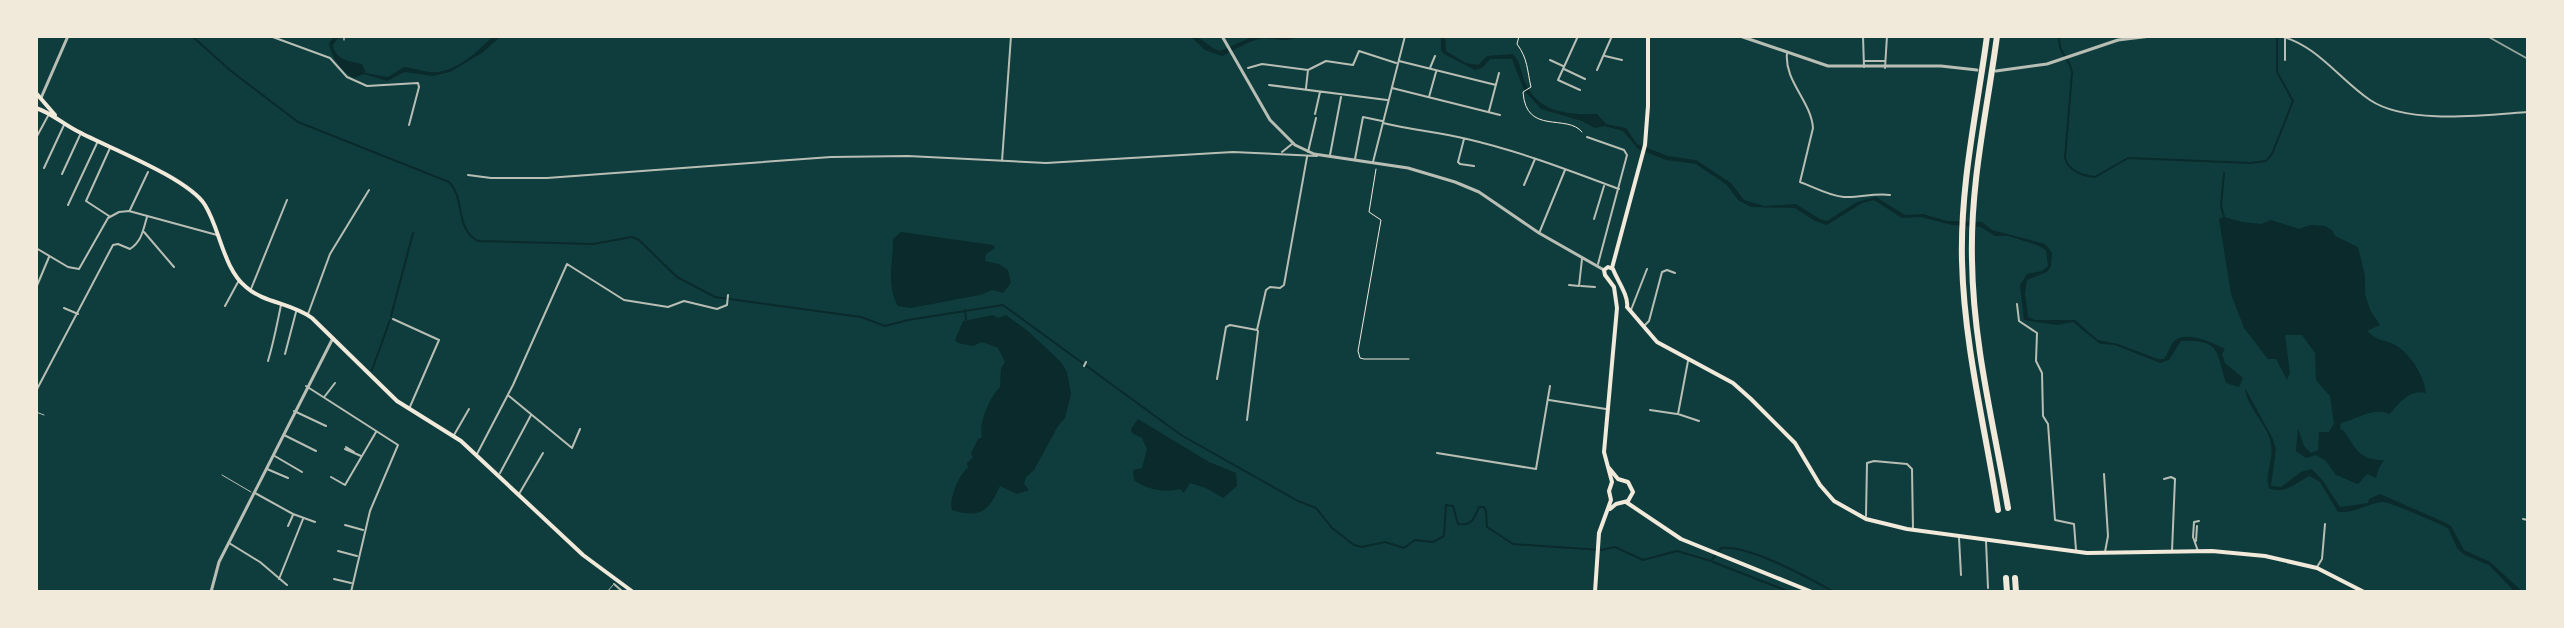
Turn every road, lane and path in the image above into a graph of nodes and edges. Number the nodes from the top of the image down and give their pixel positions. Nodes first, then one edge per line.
1 (68, 36) edge
2 (270, 36) edge
3 (344, 36) edge
4 (1011, 36) edge
5 (1222, 36) edge
6 (1405, 36) edge
7 (1519, 36) edge
8 (1578, 36) edge
9 (1612, 36) edge
10 (1648, 36) edge
11 (1740, 36) edge
12 (1863, 36) edge
13 (1887, 36) edge
14 (1987, 36) edge
15 (1997, 36) edge
16 (2151, 36) edge
17 (2282, 36) edge
18 (344, 40) dead end
19 (1788, 52) junction
20 (1604, 55) junction
21 (1435, 56) dead end
22 (1550, 60) dead end
23 (1622, 60) dead end
24 (2285, 60) dead end
25 (1864, 61) junction
26 (1886, 61) junction
27 (1398, 62) junction
28 (1564, 67) junction
29 (1864, 67) junction
30 (1248, 68) dead end
31 (1885, 68) junction
32 (1430, 69) junction
33 (1308, 70) junction
34 (1597, 70) dead end
35 (1977, 70) dead end
36 (1436, 71) junction
37 (1996, 71) dead end
38 (1499, 73) dead end
39 (48, 76) junction
40 (1585, 79) dead end
41 (1269, 85) dead end
42 (1496, 85) junction
43 (1391, 88) junction
44 (1305, 89) junction
45 (1580, 90) dead end
46 (1320, 91) junction
47 (36, 92) edge
48 (1341, 97) dead end
49 (1429, 97) junction
50 (41, 100) junction
51 (1388, 100) junction
52 (36, 108) edge
53 (49, 112) junction
54 (1489, 112) junction
55 (2528, 112) edge
56 (1500, 115) dead end
57 (1383, 122) junction
58 (65, 124) junction
59 (409, 125) dead end
60 (81, 133) junction
61 (1587, 137) joint
62 (36, 138) edge
63 (1465, 138) junction
64 (98, 141) junction
65 (1294, 144) junction
66 (110, 147) junction
67 (1281, 153) junction
68 (1289, 154) junction
69 (1308, 154) junction
70 (1330, 156) junction
71 (1536, 158) junction
72 (1355, 160) junction
73 (1002, 162) junction
74 (1375, 162) junction
75 (1474, 166) dead end
76 (44, 168) dead end
77 (1566, 169) junction
78 (148, 172) dead end
79 (62, 174) dead end
80 (468, 175) dead end
81 (1605, 184) junction
82 (1524, 185) dead end
83 (1619, 189) junction
84 (369, 190) dead end
85 (1890, 195) dead end
86 (287, 200) dead end
87 (68, 205) dead end
88 (129, 211) junction
89 (148, 216) junction
90 (110, 217) junction
91 (1594, 219) dead end
92 (144, 231) junction
93 (1539, 233) junction
94 (218, 234) junction
95 (36, 248) edge
96 (50, 256) junction
97 (1582, 258) junction
98 (1598, 265) junction
99 (174, 267) dead end
100 (1612, 268) junction
101 (1647, 269) dead end
102 (1604, 270) junction
103 (1675, 273) dead end
104 (240, 281) junction
105 (1569, 285) dead end
106 (1579, 286) junction
107 (1595, 287) dead end
108 (36, 288) edge
109 (250, 290) junction
110 (728, 296) dead end
111 (281, 303) junction
112 (2017, 304) dead end
113 (225, 306) dead end
114 (64, 308) dead end
115 (1617, 308) junction
116 (298, 309) junction
117 (1628, 309) junction
118 (78, 314) junction
119 (307, 315) junction
120 (393, 319) dead end
121 (1643, 327) junction
122 (1258, 329) junction
123 (333, 338) junction
124 (285, 354) dead end
125 (1409, 359) dead end
126 (1689, 360) junction
127 (268, 361) dead end
128 (1086, 362) dead end
129 (1084, 366) dead end
130 (1217, 379) dead end
131 (335, 383) dead end
132 (306, 386) junction
133 (1550, 386) dead end
134 (36, 391) edge
135 (508, 396) junction
136 (324, 397) junction
137 (1548, 400) junction
138 (469, 409) dead end
139 (409, 410) junction
140 (1607, 410) junction
141 (1650, 410) dead end
142 (294, 411) junction
143 (36, 412) edge
144 (531, 414) junction
145 (1678, 414) junction
146 (44, 415) dead end
147 (1247, 420) dead end
148 (1699, 421) dead end
149 (326, 426) dead end
150 (580, 429) dead end
151 (377, 431) junction
152 (282, 434) junction
153 (454, 435) junction
154 (345, 448) dead end
155 (316, 451) dead end
156 (543, 453) dead end
157 (1437, 453) dead end
158 (272, 455) junction
159 (477, 455) junction
160 (362, 456) junction
161 (1607, 466) junction
162 (266, 468) junction
163 (302, 472) dead end
164 (2104, 474) dead end
165 (222, 475) dead end
166 (499, 475) junction
167 (331, 477) dead end
168 (288, 478) dead end
169 (2164, 479) dead end
170 (1621, 480) junction
171 (1611, 485) junction
172 (253, 492) junction
173 (519, 494) junction
174 (1632, 494) junction
175 (1611, 498) junction
176 (1626, 502) junction
177 (1619, 503) junction
178 (2008, 508) dead end
179 (1998, 510) dead end
180 (1608, 511) junction
181 (1643, 512) junction
182 (293, 514) junction
183 (303, 518) junction
184 (1866, 519) junction
185 (2523, 519) dead end
186 (2528, 520) edge
187 (2199, 521) dead end
188 (315, 522) dead end
189 (2325, 524) dead end
190 (345, 525) dead end
191 (288, 526) dead end
192 (2197, 526) dead end
193 (364, 530) junction
194 (1913, 530) junction
195 (1959, 537) junction
196 (1987, 540) junction
197 (2196, 541) junction
198 (228, 543) junction
199 (338, 551) dead end
200 (2076, 551) junction
201 (2172, 552) junction
202 (2198, 552) junction
203 (2105, 553) junction
204 (358, 556) junction
205 (2317, 568) junction
206 (1961, 575) dead end
207 (2006, 578) dead end
208 (2015, 578) dead end
209 (279, 579) junction
210 (334, 579) dead end
211 (352, 584) junction
212 (614, 584) joint
213 (287, 585) dead end
214 (1988, 588) dead end
215 (625, 591) edge
216 (211, 592) edge
217 (351, 592) edge
218 (607, 592) edge
219 (633, 592) edge
220 (1595, 592) edge
221 (1812, 592) edge
222 (2007, 592) edge
223 (2016, 592) edge
224 (2364, 592) edge

1 - 39 street
2 - 59 street
3 - 18 path
4 - 73 street
5 - 65 street
6 - 27 street
7 - 61 path
8 - 28 street
9 - 20 street
10 - 100 main road
11 - 19 street
12 - 25 street
13 - 26 street
14 - 179 highway
15 - 178 highway
16 - 37 street
17 - 24 street
17 - 55 street
19 - 29 street
19 - 85 street
20 - 23 street
20 - 34 street
21 - 32 street
22 - 28 street
25 - 26 street
25 - 29 street
26 - 31 street
27 - 32 street
27 - 33 street
27 - 43 street
28 - 40 street
28 - 45 street
29 - 31 street
30 - 33 street
31 - 35 street
32 - 36 street
33 - 44 street
36 - 42 street
36 - 49 street
38 - 42 street
39 - 47 street
39 - 50 street
41 - 44 street
42 - 54 street
43 - 49 street
43 - 51 street
44 - 46 street
46 - 51 street
46 - 69 street
47 - 50 main road
48 - 70 street
49 - 54 street
50 - 52 main road
50 - 53 main road
51 - 57 street
52 - 53 main road
53 - 58 main road
53 - 62 street
54 - 56 street
57 - 63 street
57 - 72 street
57 - 74 street
58 - 60 main road
58 - 76 street
60 - 64 main road
60 - 79 street
61 - 83 street
63 - 71 street
63 - 75 street
64 - 66 main road
64 - 87 street
65 - 67 street
65 - 68 street
65 - 69 street
66 - 90 street
66 - 94 main road
67 - 68 street
67 - 73 street
68 - 69 street
69 - 70 street
69 - 122 street
70 - 72 street
71 - 77 street
71 - 82 street
72 - 74 street
73 - 80 street
74 - 93 street
74 - 125 path
77 - 81 street
77 - 93 street
78 - 88 street
81 - 83 street
81 - 91 street
83 - 98 street
84 - 119 street
86 - 109 street
88 - 89 street
88 - 90 street
89 - 92 street
89 - 94 street
90 - 96 street
92 - 99 street
92 - 118 street
93 - 97 street
94 - 104 main road
95 - 96 street
96 - 108 street
97 - 98 street
97 - 106 street
98 - 102 street
100 - 102 main road
100 - 117 main road
101 - 117 street
102 - 115 main road
103 - 121 street
104 - 109 main road
104 - 113 street
105 - 106 street
106 - 107 street
109 - 111 main road
110 - 135 street
111 - 116 main road
111 - 127 street
112 - 200 street
114 - 118 street
115 - 117 main road
115 - 140 main road
116 - 119 main road
116 - 124 street
117 - 121 main road
118 - 134 street
119 - 123 main road
120 - 139 street
121 - 126 main road
122 - 130 street
122 - 147 street
123 - 132 street
123 - 139 main road
126 - 145 street
126 - 184 main road
128 - 129 street
131 - 136 street
132 - 136 street
132 - 142 street
133 - 137 street
135 - 144 street
135 - 159 street
136 - 151 street
137 - 140 street
137 - 157 street
138 - 153 street
139 - 153 main road
140 - 161 main road
141 - 145 street
142 - 149 street
142 - 152 street
143 - 146 lane
144 - 150 street
144 - 166 street
145 - 148 street
151 - 160 street
151 - 193 street
152 - 155 street
152 - 158 street
153 - 159 main road
154 - 160 street
156 - 173 street
158 - 162 street
158 - 163 street
159 - 166 main road
160 - 167 street
161 - 170 main road
161 - 171 main road
162 - 168 street
162 - 172 street
164 - 203 street
165 - 172 lane
166 - 173 main road
169 - 201 street
170 - 171 main road
170 - 174 main road
171 - 175 main road
172 - 182 street
172 - 198 street
173 - 215 main road
174 - 176 main road
174 - 181 main road
175 - 177 main road
175 - 180 main road
176 - 177 main road
176 - 181 main road
177 - 180 main road
180 - 220 main road
181 - 221 main road
182 - 183 street
182 - 191 street
183 - 188 street
183 - 209 street
184 - 194 main road
184 - 194 street
185 - 186 street
187 - 197 street
189 - 205 street
190 - 193 street
192 - 197 street
193 - 204 street
194 - 195 main road
195 - 196 main road
195 - 206 street
196 - 200 main road
196 - 214 street
197 - 202 street
198 - 209 street
198 - 216 street
199 - 204 street
200 - 203 main road
201 - 202 main road
201 - 203 main road
202 - 205 main road
204 - 211 street
205 - 224 main road
207 - 222 highway
208 - 223 highway
209 - 213 street
210 - 211 street
211 - 217 street
212 - 215 street
212 - 218 lane
215 - 219 main road

